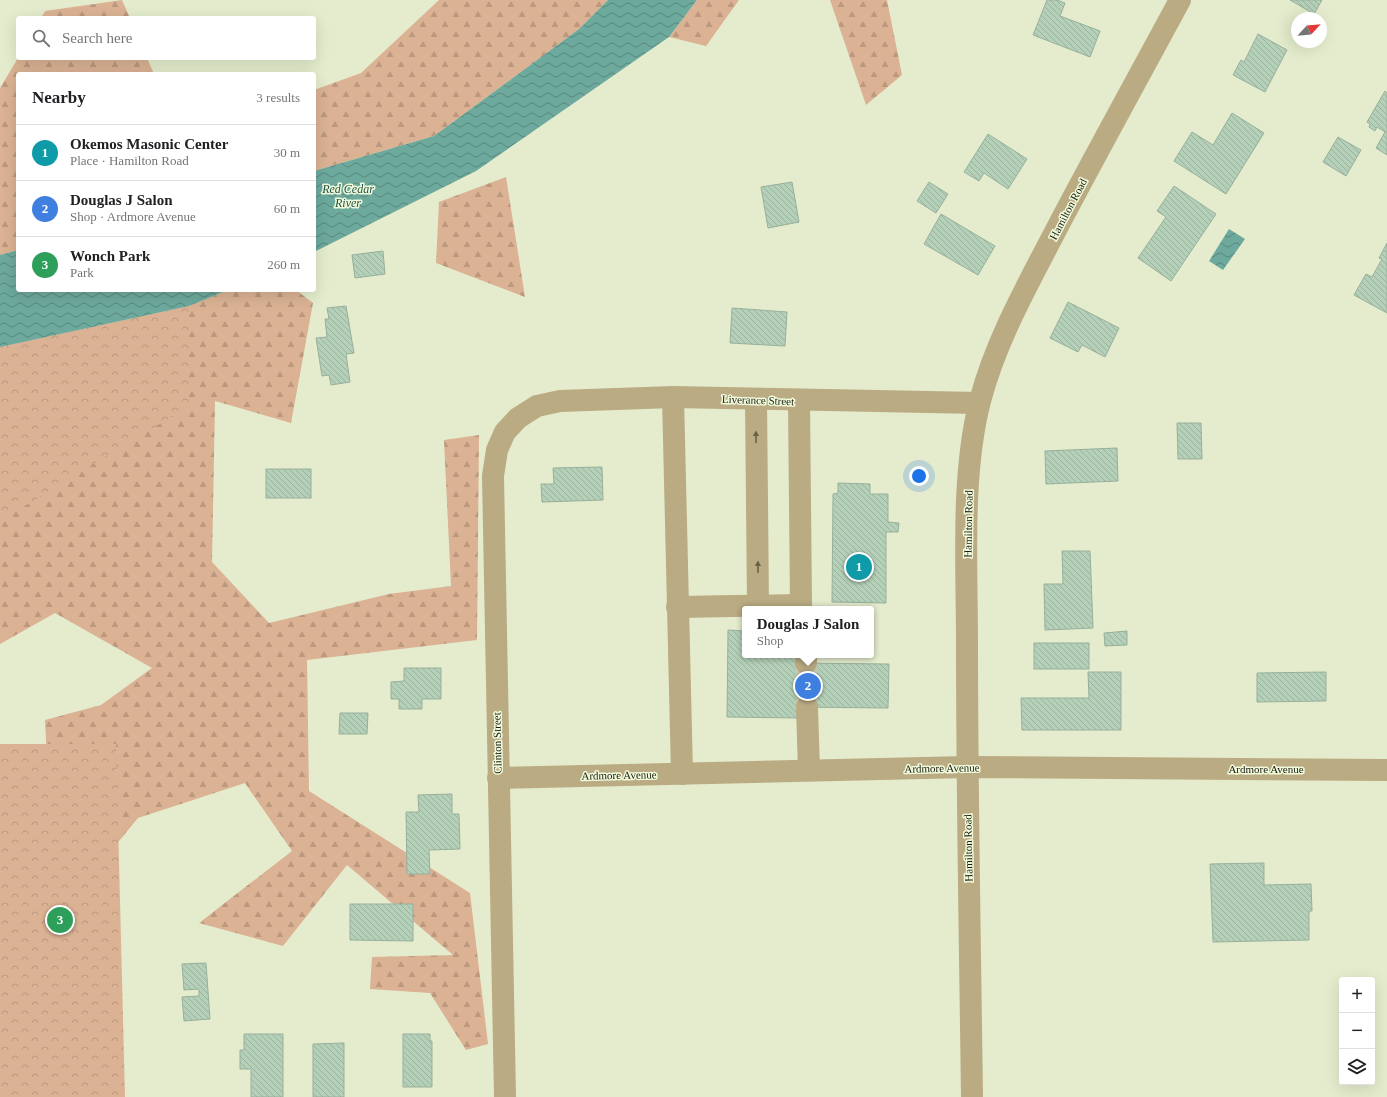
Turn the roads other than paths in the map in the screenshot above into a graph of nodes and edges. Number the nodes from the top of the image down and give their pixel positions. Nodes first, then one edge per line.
1 (1180, 0) edge
2 (673, 397) junction
3 (756, 400) junction
4 (799, 401) junction
5 (979, 403) junction
6 (537, 406) joint
7 (742, 606) edge
8 (758, 606) edge
9 (802, 606) edge
10 (677, 607) junction
11 (808, 707) tunnel mouth
12 (967, 767) junction
13 (809, 770) junction
14 (1387, 770) edge
15 (682, 774) junction
16 (498, 778) junction
17 (505, 1097) edge
18 (972, 1097) edge

1 - 5 street, Hamilton Road
2 - 3 street, Liverance Street
2 - 6 street, Liverance Street
2 - 10 street
3 - 4 street, Liverance Street
8 -> 3 street
4 - 5 street, Liverance Street
4 - 9 street
5 - 12 street, Hamilton Road
6 - 16 street, Clinton Street
7 - 10 street
10 - 15 street
11 - 13 street
12 - 13 street, Ardmore Avenue
12 - 14 street, Ardmore Avenue
12 - 18 street, Hamilton Road
13 - 15 street, Ardmore Avenue
15 - 16 street, Ardmore Avenue
16 - 17 street, Clinton Street

